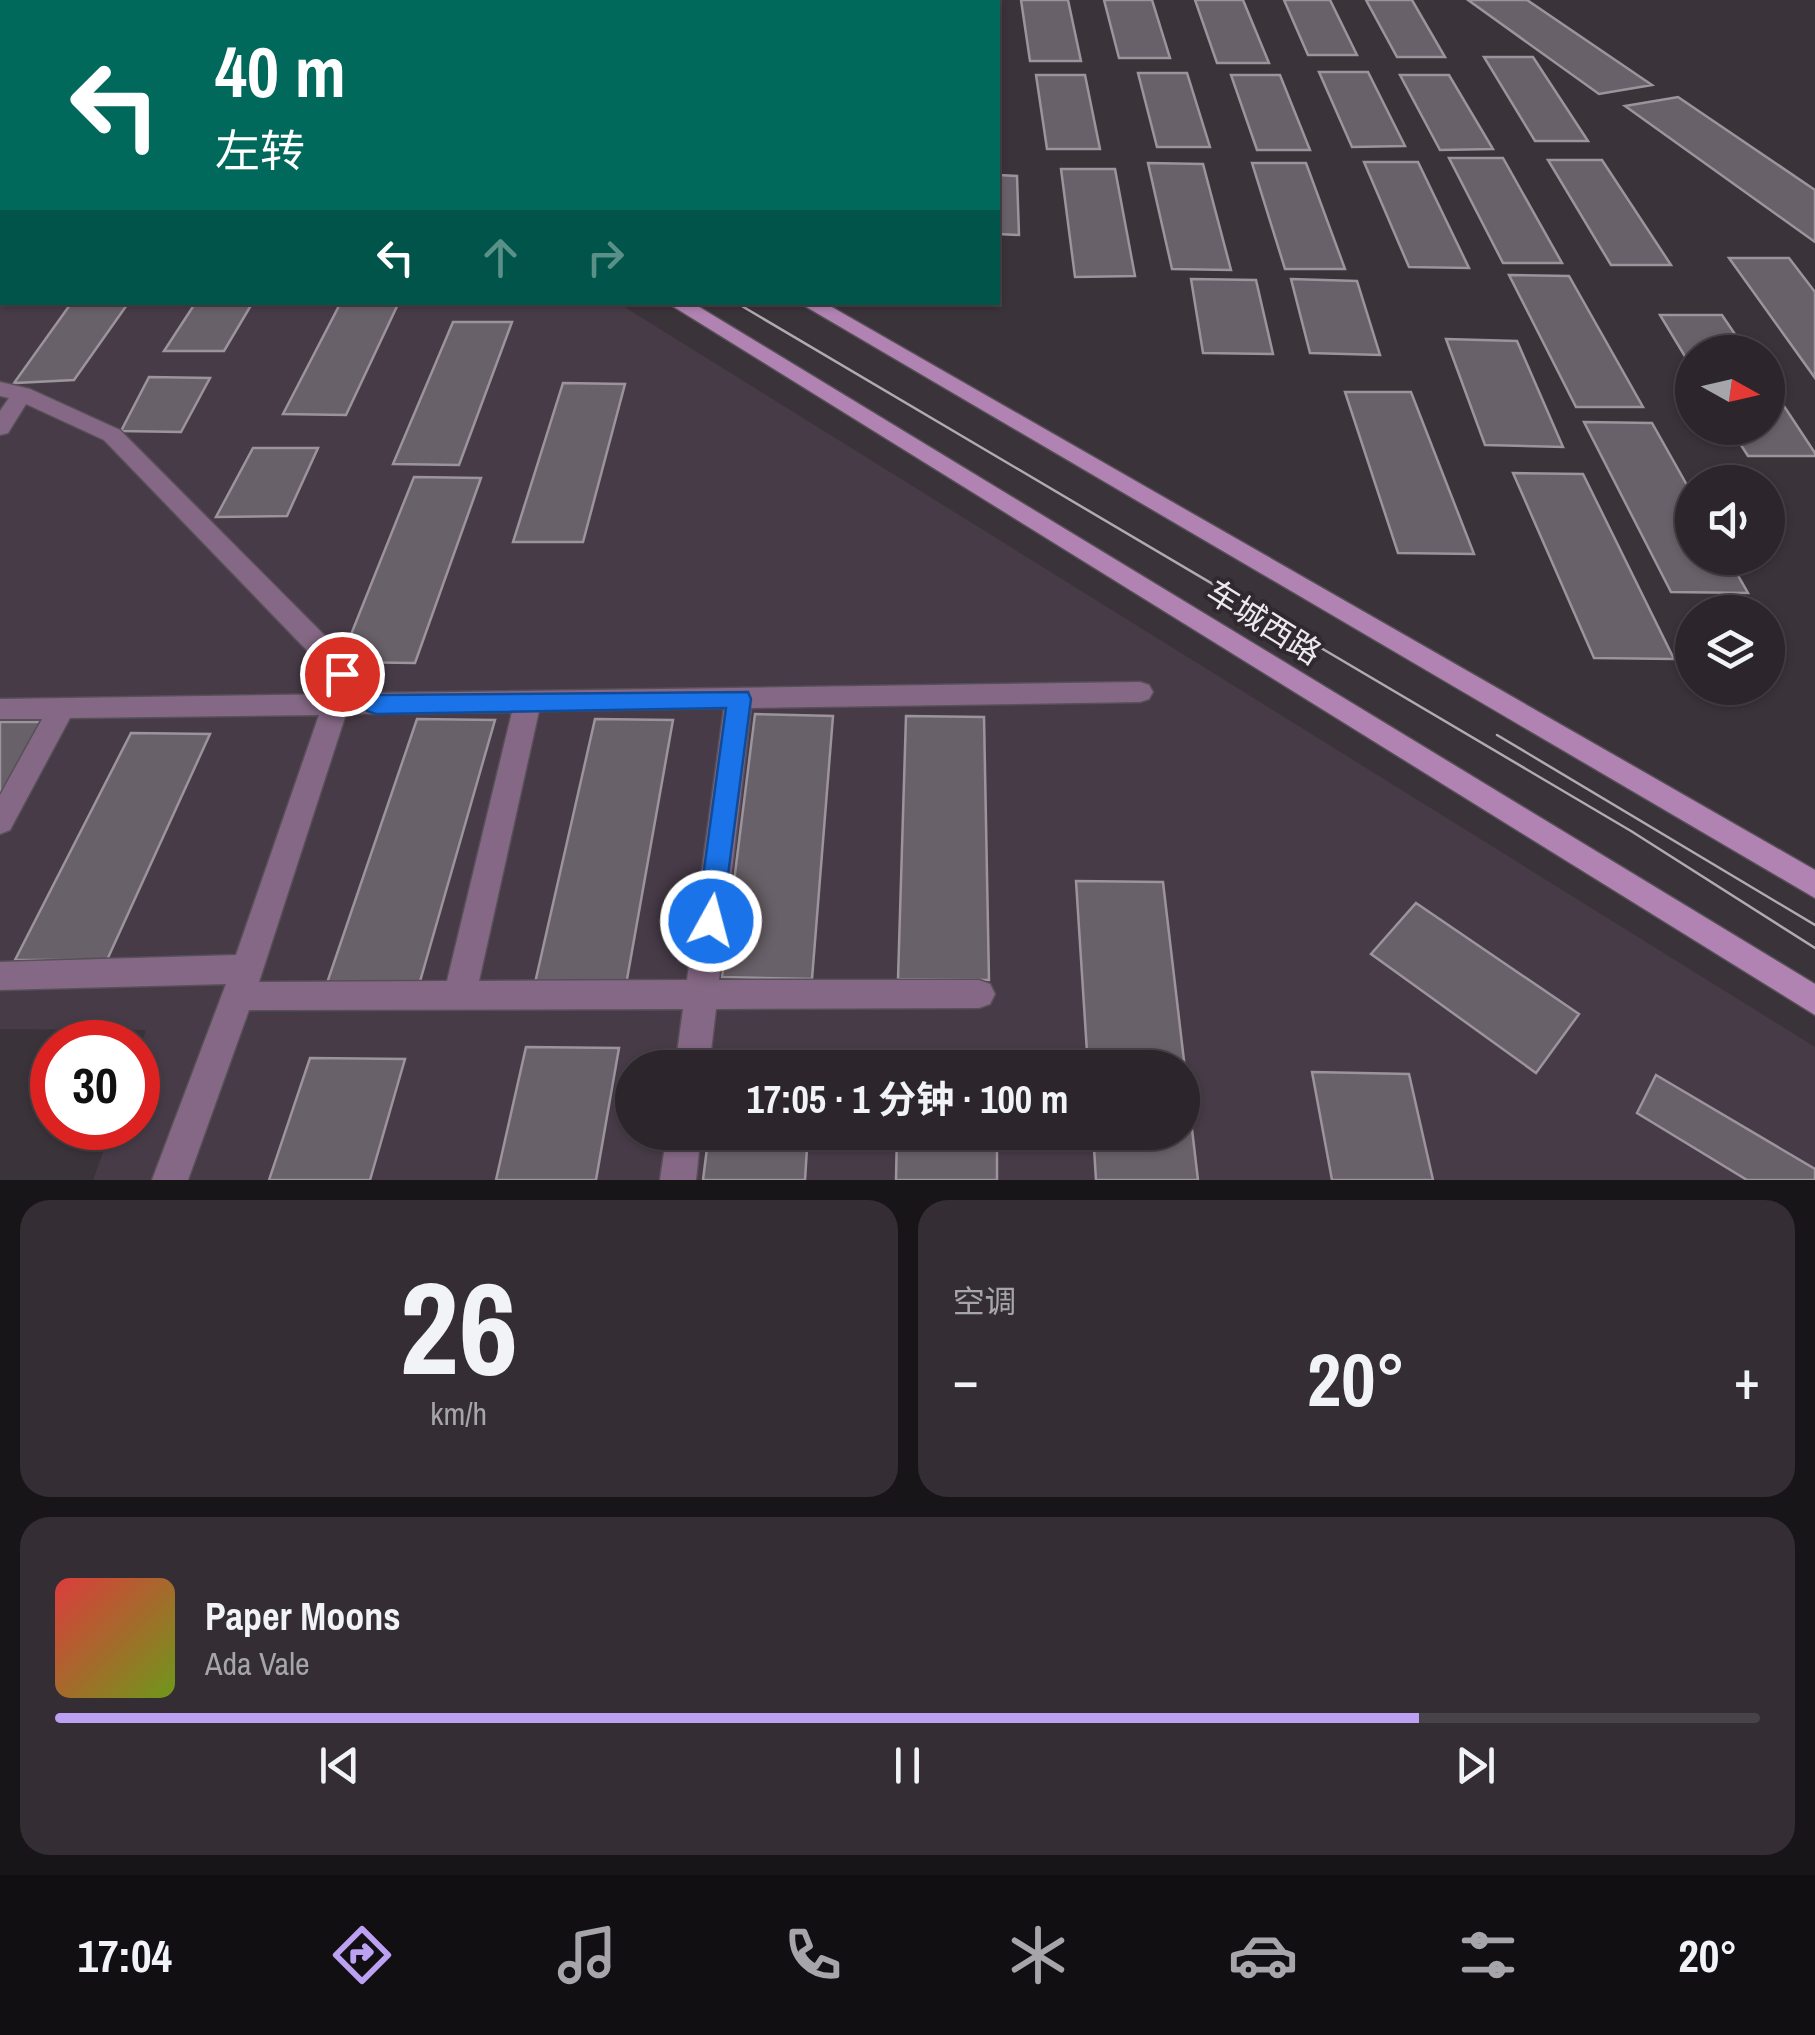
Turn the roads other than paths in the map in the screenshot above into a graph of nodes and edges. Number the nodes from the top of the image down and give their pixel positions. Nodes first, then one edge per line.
1 (681, 305) edge
2 (813, 305) edge
3 (11, 391) edge
4 (0, 428) edge
5 (1140, 692) dead end
6 (739, 699) junction
7 (528, 702) junction
8 (376, 704) junction
9 (335, 706) junction
10 (62, 708) junction
11 (0, 709) edge
12 (0, 822) edge
13 (1815, 884) edge
14 (0, 976) edge
15 (242, 982) junction
16 (979, 994) dead end
17 (702, 995) junction
18 (460, 996) junction
19 (1815, 1001) edge
20 (694, 1050) edge
21 (682, 1150) edge
22 (170, 1180) edge
23 (678, 1180) edge

1 - 19 main road, 车城西路
2 - 13 main road, 车城西路
3 - 4 street
3 - 8 street
5 - 6 street
6 - 7 street
6 - 17 street
7 - 8 street
7 - 18 street
8 - 9 street
9 - 10 street
9 - 15 street
10 - 11 street
10 - 12 street
14 - 15 street
15 - 18 street
15 - 22 street
16 - 17 street
17 - 18 street
17 - 20 street
21 - 23 street

